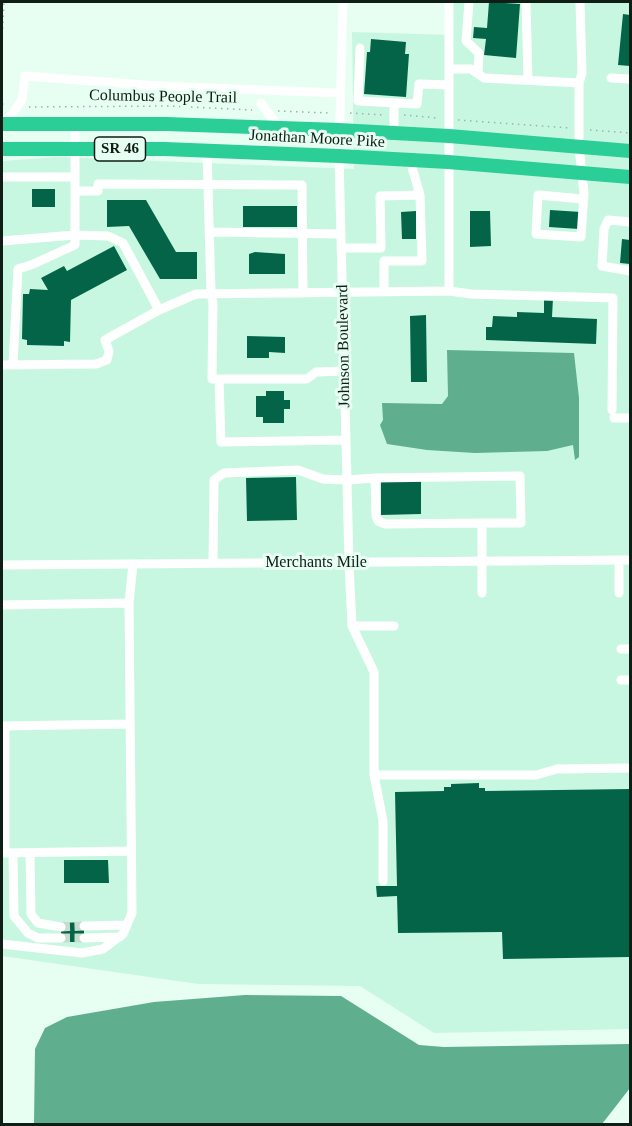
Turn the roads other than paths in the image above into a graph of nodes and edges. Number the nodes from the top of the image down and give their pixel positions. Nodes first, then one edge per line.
1 (343, 2) edge
2 (449, 2) edge
3 (469, 2) edge
4 (526, 2) edge
5 (580, 2) edge
6 (360, 48) dead end
7 (449, 69) junction
8 (477, 74) junction
9 (611, 78) dead end
10 (630, 79) edge
11 (528, 80) junction
12 (579, 83) junction
13 (449, 85) junction
14 (339, 93) junction
15 (394, 103) junction
16 (264, 107) road end
17 (2, 124) edge
18 (75, 124) junction
19 (279, 128) junction
20 (339, 130) junction
21 (394, 133) junction
22 (449, 136) junction
23 (579, 147) junction
24 (2, 149) edge
25 (75, 149) junction
26 (207, 151) junction
27 (630, 151) edge
28 (339, 156) junction
29 (410, 160) junction
30 (448, 162) junction
31 (581, 173) junction
32 (2, 177) edge
33 (75, 177) junction
34 (630, 177) edge
35 (208, 184) junction
36 (75, 191) junction
37 (420, 195) junction
38 (583, 199) junction
39 (630, 222) edge
40 (209, 232) junction
41 (302, 233) junction
42 (341, 234) junction
43 (75, 235) junction
44 (2, 241) edge
45 (341, 248) junction
46 (381, 248) junction
47 (384, 261) junction
48 (630, 272) edge
49 (449, 291) junction
50 (211, 292) junction
51 (384, 292) junction
52 (303, 293) junction
53 (342, 293) junction
54 (159, 310) junction
55 (13, 364) junction
56 (2, 365) edge
57 (344, 371) junction
58 (219, 379) junction
59 (630, 418) edge
60 (346, 440) junction
61 (375, 478) junction
62 (347, 480) junction
63 (482, 523) junction
64 (619, 560) junction
65 (630, 560) edge
66 (482, 561) junction
67 (349, 562) junction
68 (213, 563) junction
69 (134, 564) junction
70 (2, 565) edge
71 (482, 593) dead end
72 (619, 593) dead end
73 (129, 603) junction
74 (2, 605) edge
75 (352, 626) junction
76 (394, 626) dead end
77 (130, 724) junction
78 (3, 726) edge
79 (630, 768) edge
80 (374, 775) junction
81 (131, 851) junction
82 (30, 852) junction
83 (14, 853) junction
84 (383, 881) dead end
85 (126, 925) junction
86 (84, 926) tunnel mouth
87 (61, 927) tunnel mouth
88 (120, 937) junction
89 (61, 938) tunnel mouth
90 (84, 938) tunnel mouth
91 (2, 944) edge

1 - 14 street, Johnson Boulevard
2 - 7 street
3 - 8 street
4 - 11 street
5 - 12 street
6 - 15 street
7 - 8 street
7 - 13 street
8 - 11 street
9 - 10 street
11 - 12 street
12 - 23 street
13 - 15 street
13 - 22 street
14 - 17 street
14 - 20 street, Johnson Boulevard
15 - 21 street
16 - 19 street
17 - 18 highway, Jonathan Moore Pike / SR 46
18 - 19 highway, Jonathan Moore Pike / SR 46
18 - 25 street
19 - 20 highway, Jonathan Moore Pike / SR 46
20 - 21 highway, Jonathan Moore Pike / SR 46
20 - 28 street, Johnson Boulevard
21 - 22 highway, Jonathan Moore Pike / SR 46
22 - 23 highway, Jonathan Moore Pike / SR 46
22 - 30 street
23 - 27 highway, Jonathan Moore Pike / SR 46
23 - 31 street
24 - 25 highway, Jonathan Moore Pike / SR 46
25 - 26 highway, Jonathan Moore Pike / SR 46
25 - 33 street
26 - 28 highway, Jonathan Moore Pike / SR 46
26 - 35 street
28 - 29 highway, Jonathan Moore Pike / SR 46
28 - 42 street, Johnson Boulevard
29 - 30 highway, Jonathan Moore Pike / SR 46
29 - 37 street
30 - 31 highway, Jonathan Moore Pike / SR 46
30 - 49 street
31 - 34 highway, Jonathan Moore Pike / SR 46
31 - 38 street
32 - 33 street
33 - 36 street
35 - 36 street
35 - 40 street
35 - 41 street
36 - 43 street
37 - 46 street
37 - 47 street
38 - 38 street
39 - 48 street
40 - 41 street
40 - 50 street
41 - 42 street
41 - 52 street
42 - 45 street, Johnson Boulevard
43 - 44 street
43 - 54 street
43 - 55 street
45 - 46 street
45 - 53 street, Johnson Boulevard
46 - 47 street
47 - 51 street
49 - 51 street
49 - 59 street
50 - 52 street
50 - 54 street
50 - 58 street
51 - 53 street
52 - 53 street
53 - 57 street, Johnson Boulevard
54 - 55 street
55 - 56 street
57 - 58 street
57 - 60 street, Johnson Boulevard
58 - 60 street
60 - 62 street, Johnson Boulevard
61 - 62 street
61 - 63 street
61 - 63 street
62 - 67 street, Johnson Boulevard
62 - 68 street
63 - 66 street
64 - 65 street, Merchants Mile
64 - 66 street, Merchants Mile
64 - 72 street
66 - 67 street, Merchants Mile
66 - 71 street
67 - 68 street, Merchants Mile
67 - 75 street, Johnson Boulevard
68 - 69 street, Merchants Mile
69 - 70 street, Merchants Mile
69 - 73 street
73 - 74 street
73 - 77 street
75 - 76 street
75 - 80 street
77 - 78 street
77 - 81 street
78 - 83 street
79 - 80 street
80 - 84 street
81 - 82 street
81 - 85 street
82 - 83 street
82 - 87 street
83 - 89 street
85 - 86 street
85 - 88 street
88 - 90 street
88 - 91 street

